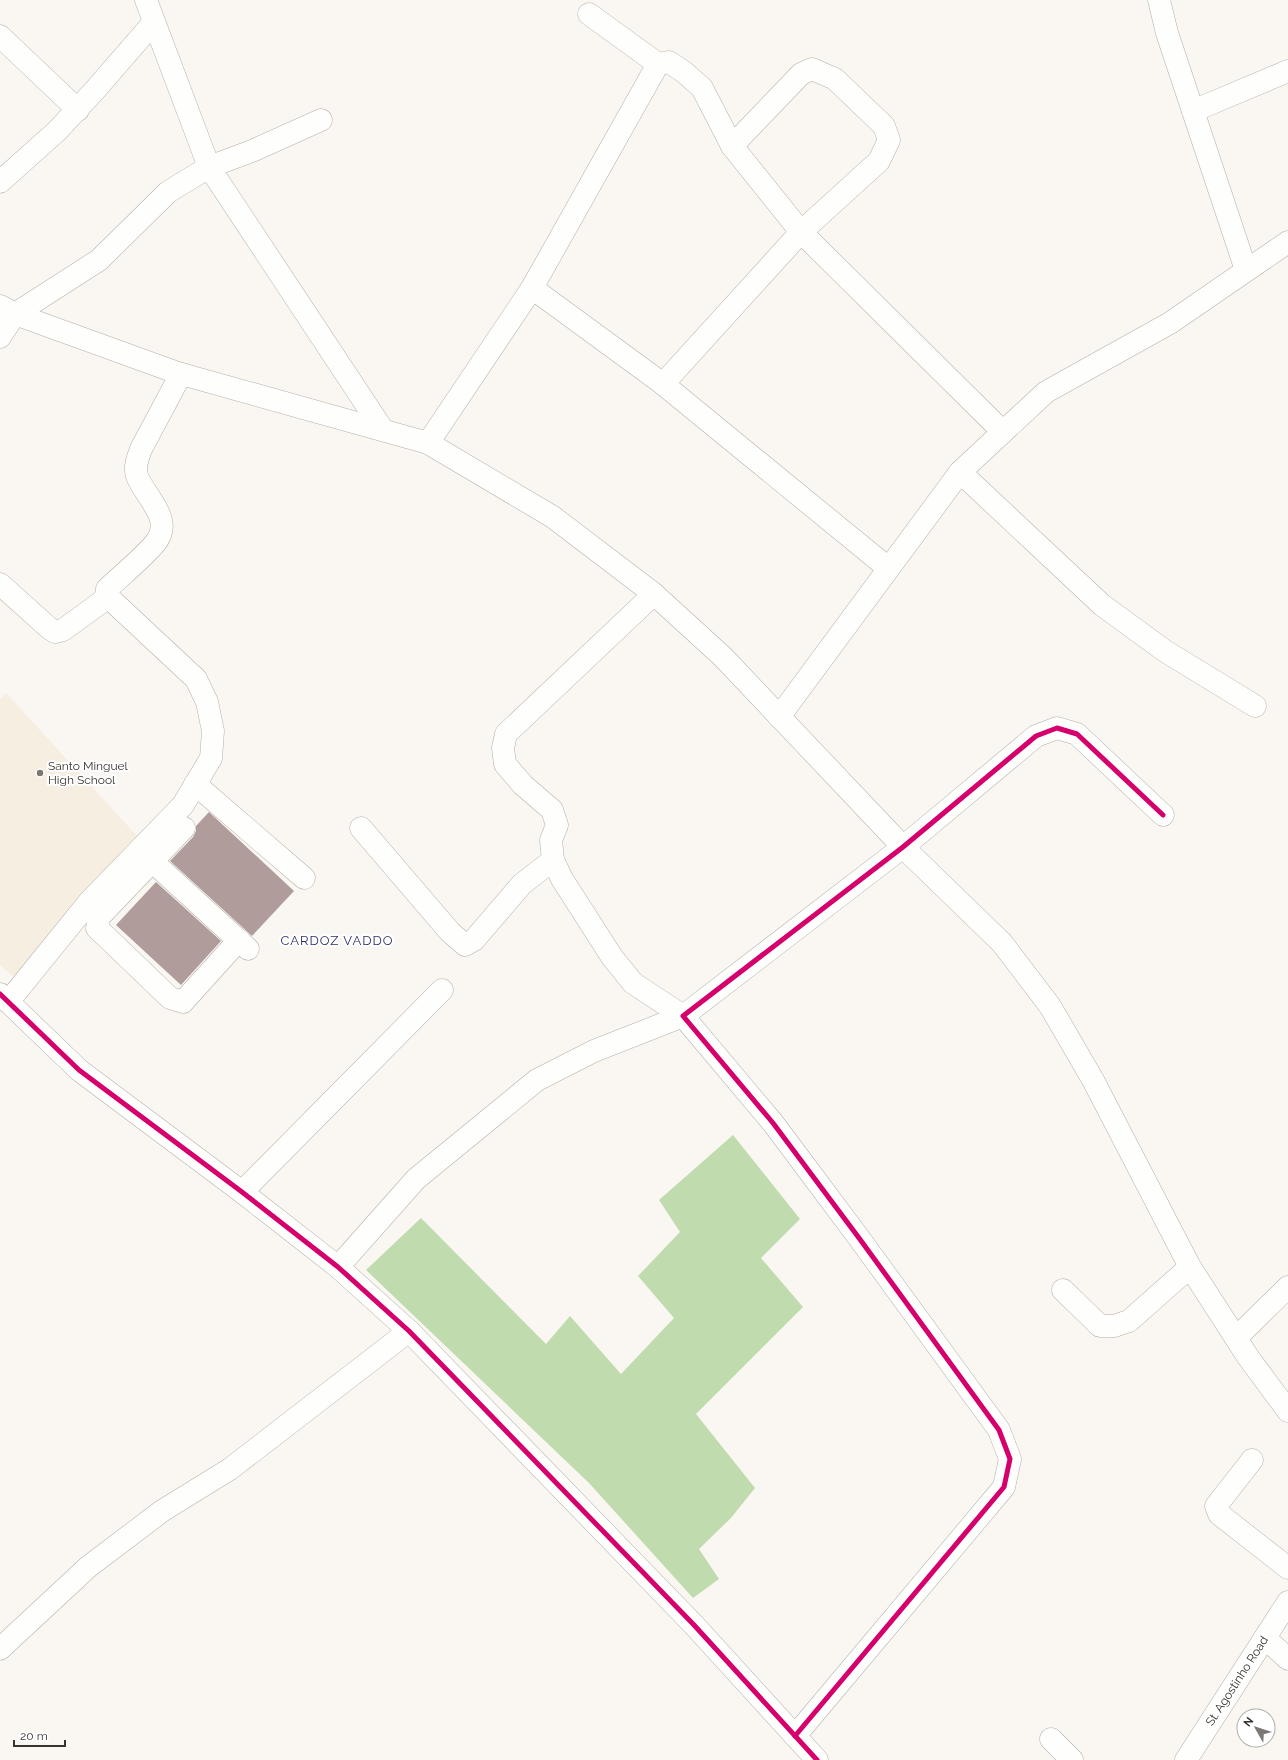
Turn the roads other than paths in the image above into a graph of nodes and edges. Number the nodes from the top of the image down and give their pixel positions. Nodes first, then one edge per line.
1 (146, 0) edge
2 (1159, 0) edge
3 (589, 14) dead end
4 (154, 22) junction
5 (0, 36) edge
6 (658, 64) junction
7 (1288, 71) edge
8 (78, 110) junction
9 (1193, 111) junction
10 (321, 120) dead end
11 (732, 146) junction
12 (209, 167) junction
13 (0, 182) edge
14 (801, 232) junction
15 (1288, 242) edge
16 (1246, 270) junction
17 (532, 288) junction
18 (8, 310) edge
19 (0, 337) edge
20 (181, 374) junction
21 (663, 384) junction
22 (383, 430) junction
23 (1003, 432) junction
24 (428, 443) junction
25 (960, 472) junction
26 (888, 568) junction
27 (0, 584) edge
28 (654, 594) junction
29 (107, 598) junction
30 (1255, 706) dead end
31 (779, 717) junction
32 (195, 784) junction
33 (1163, 815) dead end
34 (184, 828) dead end
35 (361, 828) dead end
36 (904, 847) junction
37 (146, 856) junction
38 (553, 860) junction
39 (304, 878) dead end
40 (442, 990) dead end
41 (4, 998) edge
42 (683, 1016) junction
43 (242, 1192) junction
44 (1190, 1267) junction
45 (338, 1268) junction
46 (1288, 1287) edge
47 (1063, 1290) dead end
48 (409, 1331) junction
49 (1236, 1338) junction
50 (1288, 1412) edge
51 (1252, 1460) dead end
52 (1288, 1568) edge
53 (1288, 1602) edge
54 (1265, 1638) junction
55 (0, 1649) edge
56 (1288, 1659) edge
57 (795, 1736) junction
58 (1051, 1738) dead end
59 (817, 1760) edge
60 (1072, 1760) edge
61 (1186, 1760) edge

1 - 4 street
2 - 9 street
3 - 6 street
4 - 8 street
4 - 12 street
5 - 8 street
6 - 11 street
6 - 17 street
7 - 9 street
8 - 13 street
9 - 16 street
10 - 12 street
11 - 14 street
11 - 14 street
12 - 18 street
12 - 22 street
14 - 21 street
14 - 23 street
15 - 16 street
16 - 23 street
17 - 21 street
17 - 24 street
18 - 19 street
18 - 20 street
20 - 22 street
20 - 29 street
21 - 26 street
22 - 24 street
23 - 25 street
24 - 28 street
25 - 26 street
25 - 30 street
26 - 31 street
27 - 29 street
28 - 31 street
28 - 38 street
29 - 32 street
31 - 36 street
32 - 37 street
32 - 39 street
33 - 36 street
34 - 37 street
35 - 38 street
36 - 42 street
36 - 44 street
37 - 37 street
37 - 41 street
38 - 42 street
40 - 43 street
41 - 43 street
42 - 45 street
42 - 57 street
43 - 45 street
44 - 47 street
44 - 49 street
45 - 48 street
46 - 49 street
48 - 55 street
48 - 57 street
49 - 50 street
51 - 52 street
53 - 54 street, St. Agostinho Road
54 - 56 street
54 - 61 street, St. Agostinho Road
57 - 59 street
58 - 60 street

